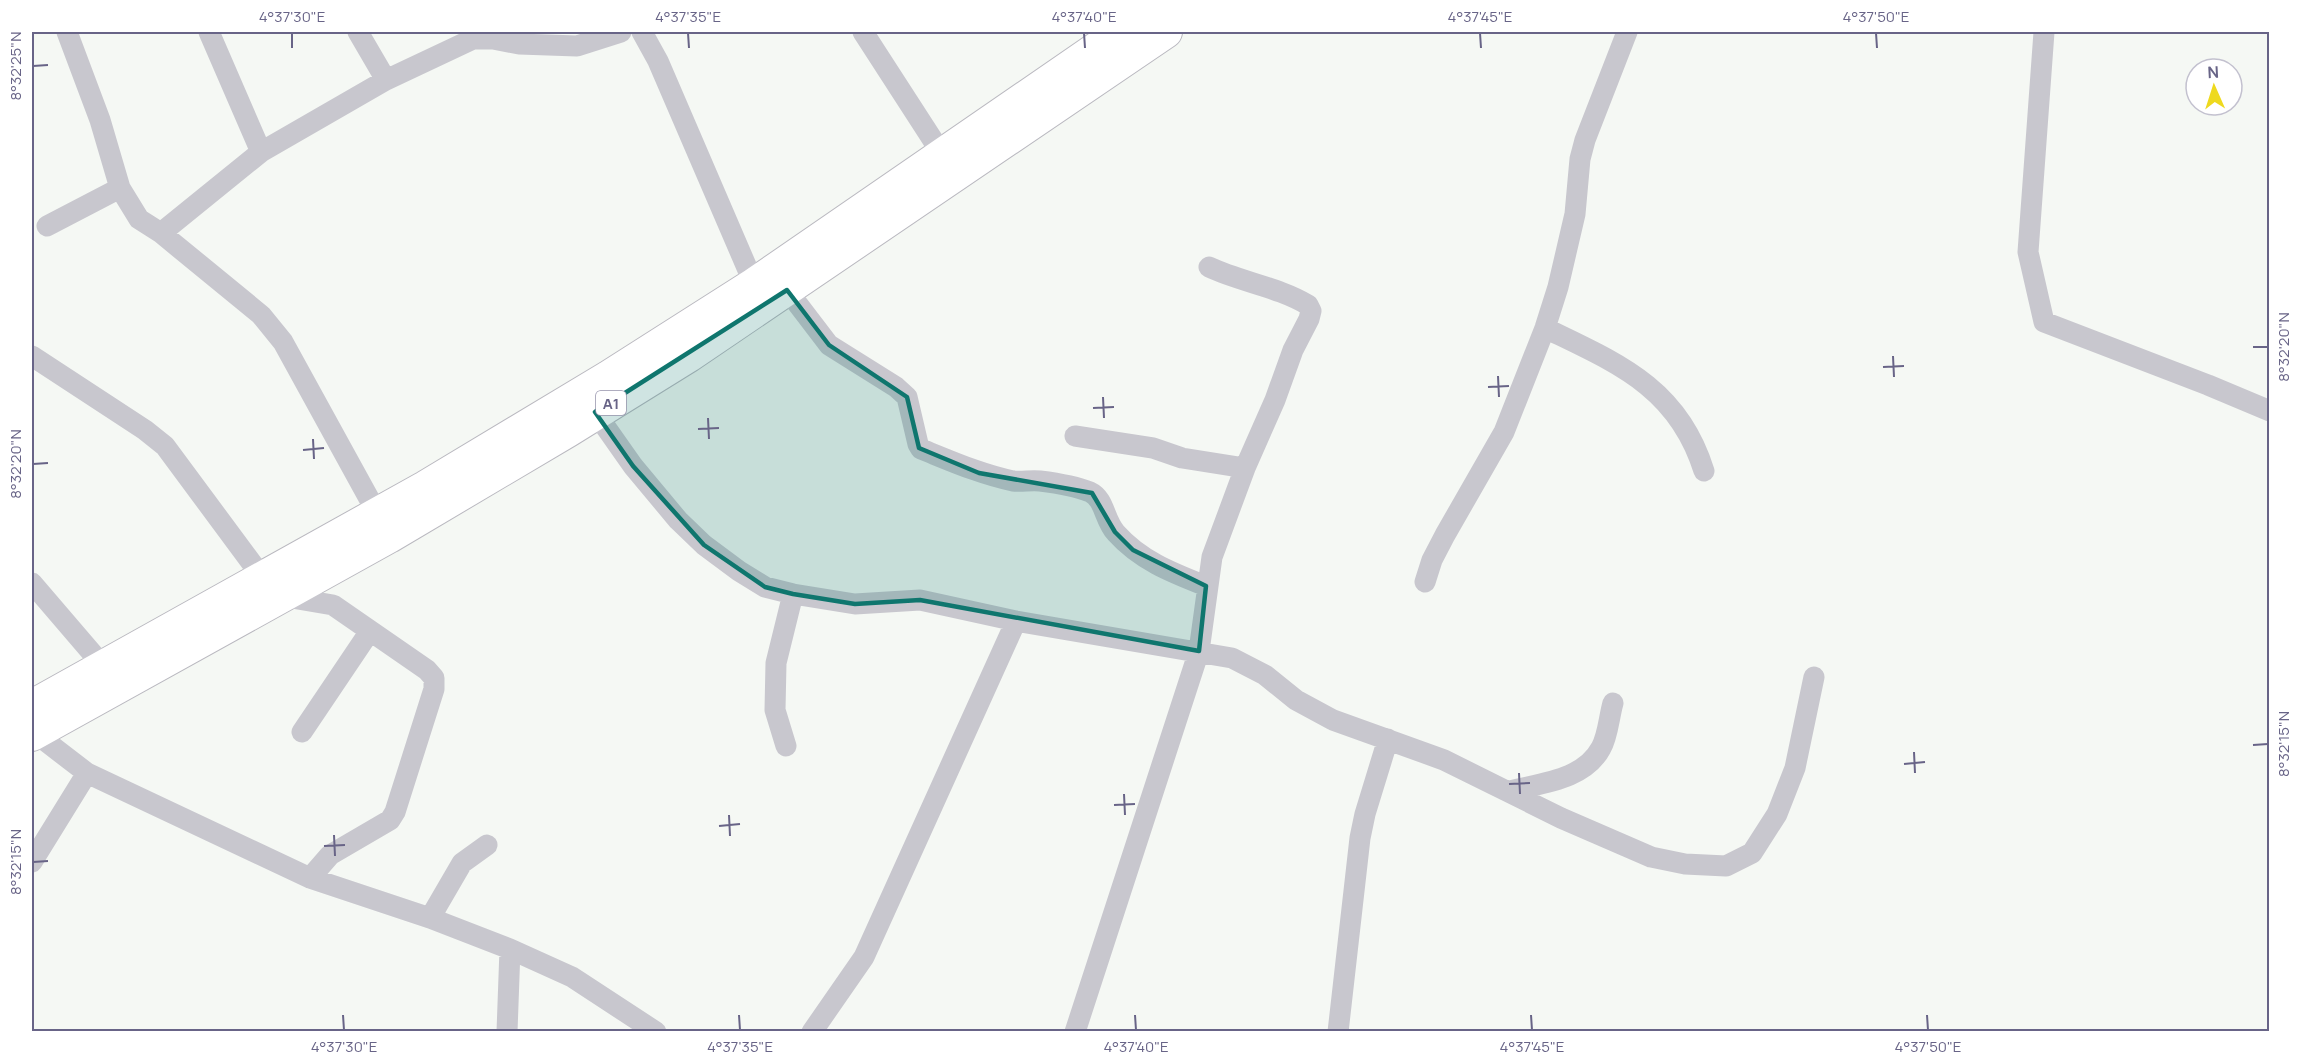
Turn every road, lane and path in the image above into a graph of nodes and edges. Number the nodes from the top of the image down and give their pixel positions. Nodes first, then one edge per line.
1 (67, 32) edge
2 (209, 32) edge
3 (358, 32) edge
4 (621, 32) edge
5 (642, 32) edge
6 (863, 32) edge
7 (1120, 32) edge
8 (1166, 32) edge
9 (1627, 32) edge
10 (2044, 32) edge
11 (386, 80) junction
12 (261, 152) junction
13 (950, 165) junction
14 (120, 188) junction
15 (47, 226) dead end
16 (161, 233) junction
17 (1209, 267) dead end
18 (754, 284) junction
19 (786, 290) junction
20 (1545, 328) junction
21 (32, 356) edge
22 (2270, 411) edge
23 (595, 412) junction
24 (1075, 436) dead end
25 (1245, 468) junction
26 (1704, 471) dead end
27 (377, 513) junction
28 (321, 573) junction
29 (1425, 582) dead end
30 (32, 583) edge
31 (271, 586) junction
32 (1206, 586) junction
33 (793, 594) junction
34 (333, 605) junction
35 (1016, 621) junction
36 (370, 631) junction
37 (1199, 651) junction
38 (104, 667) junction
39 (1814, 676) dead end
40 (1612, 703) dead end
41 (33, 725) edge
42 (302, 732) dead end
43 (1388, 739) junction
44 (786, 746) dead end
45 (87, 773) junction
46 (1510, 791) junction
47 (487, 845) dead end
48 (32, 862) edge
49 (310, 878) junction
50 (430, 918) junction
51 (510, 949) junction
52 (507, 1032) edge
53 (656, 1032) edge
54 (812, 1032) edge
55 (1075, 1032) edge
56 (1338, 1032) edge

1 - 14 street
2 - 12 street
3 - 11 street
4 - 11 street
5 - 18 street
6 - 13 street
7 - 13 highway, A1
8 - 13 highway, A1
9 - 20 street
10 - 22 street
11 - 12 street
12 - 16 street
13 - 18 highway, A1
13 - 19 highway, A1
14 - 15 street
14 - 16 street
16 - 27 street
17 - 25 street
18 - 27 highway, A1
19 - 23 highway, A1
19 - 32 street
20 - 26 street
20 - 29 street
21 - 31 street
23 - 28 highway, A1
23 - 33 street
24 - 25 street
25 - 32 street
27 - 31 highway, A1
28 - 31 highway, A1
28 - 34 street
30 - 38 street
31 - 34 street
31 - 38 highway, A1
31 - 41 highway, A1
32 - 37 street
33 - 35 street
33 - 44 street
34 - 36 street
35 - 37 street
35 - 54 street
36 - 42 street
36 - 49 street
37 - 43 street
37 - 55 street
38 - 41 highway, A1
39 - 46 street
40 - 46 street
41 - 45 street
43 - 46 street
43 - 56 street
45 - 48 street
45 - 49 street
47 - 50 street
49 - 50 street
50 - 51 street
51 - 52 street
51 - 53 street

